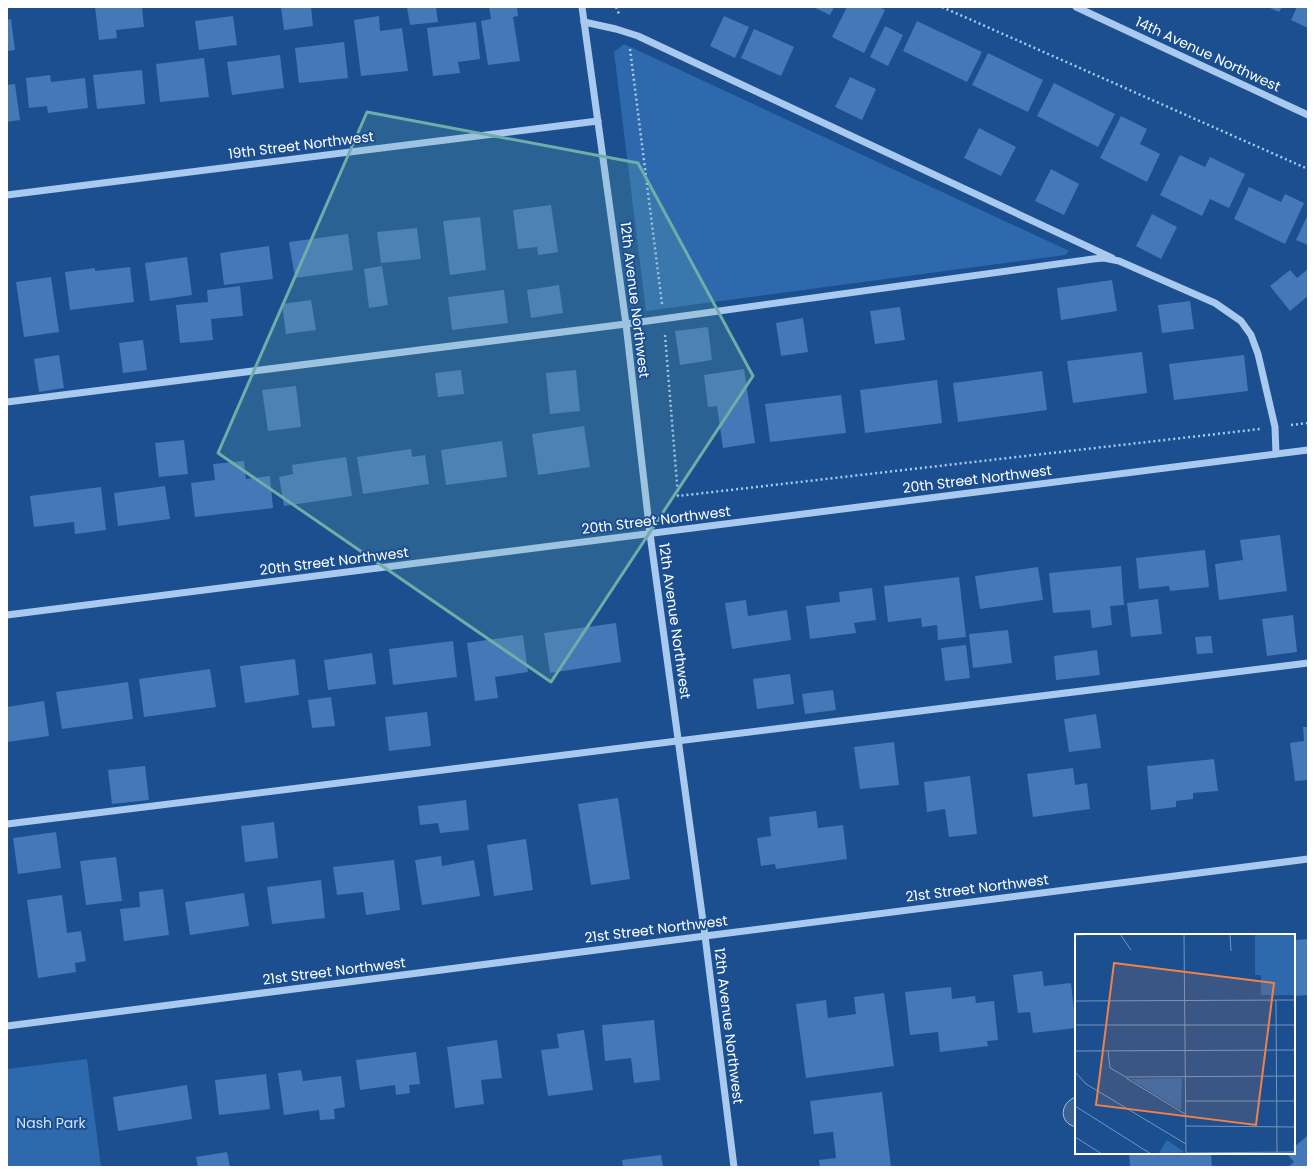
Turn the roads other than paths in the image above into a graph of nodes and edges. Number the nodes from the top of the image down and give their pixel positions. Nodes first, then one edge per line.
1 (582, 7) edge
2 (1076, 7) edge
3 (584, 22) junction
4 (1308, 115) edge
5 (598, 121) junction
6 (7, 195) edge
7 (1119, 261) junction
8 (626, 324) junction
9 (7, 402) edge
10 (1308, 450) edge
11 (1276, 454) junction
12 (650, 534) junction
13 (7, 615) edge
14 (1308, 663) edge
15 (679, 742) junction
16 (7, 824) edge
17 (1308, 860) edge
18 (705, 936) junction
19 (7, 1026) edge
20 (734, 1167) edge

1 - 3 street, 12th Avenue Northwest
2 - 4 street, 14th Avenue Northwest
3 - 5 street, 12th Avenue Northwest
3 - 7 street
5 - 6 street, 19th Street Northwest
5 - 8 street, 12th Avenue Northwest
7 - 8 street
7 - 11 street
8 - 9 street
8 - 12 street, 12th Avenue Northwest
10 - 11 street, 20th Street Northwest
11 - 12 street, 20th Street Northwest
12 - 13 street, 20th Street Northwest
12 - 15 street, 12th Avenue Northwest
14 - 15 street
15 - 16 street
15 - 18 street, 12th Avenue Northwest
17 - 18 street, 21st Street Northwest
18 - 19 street, 21st Street Northwest
18 - 20 street, 12th Avenue Northwest

